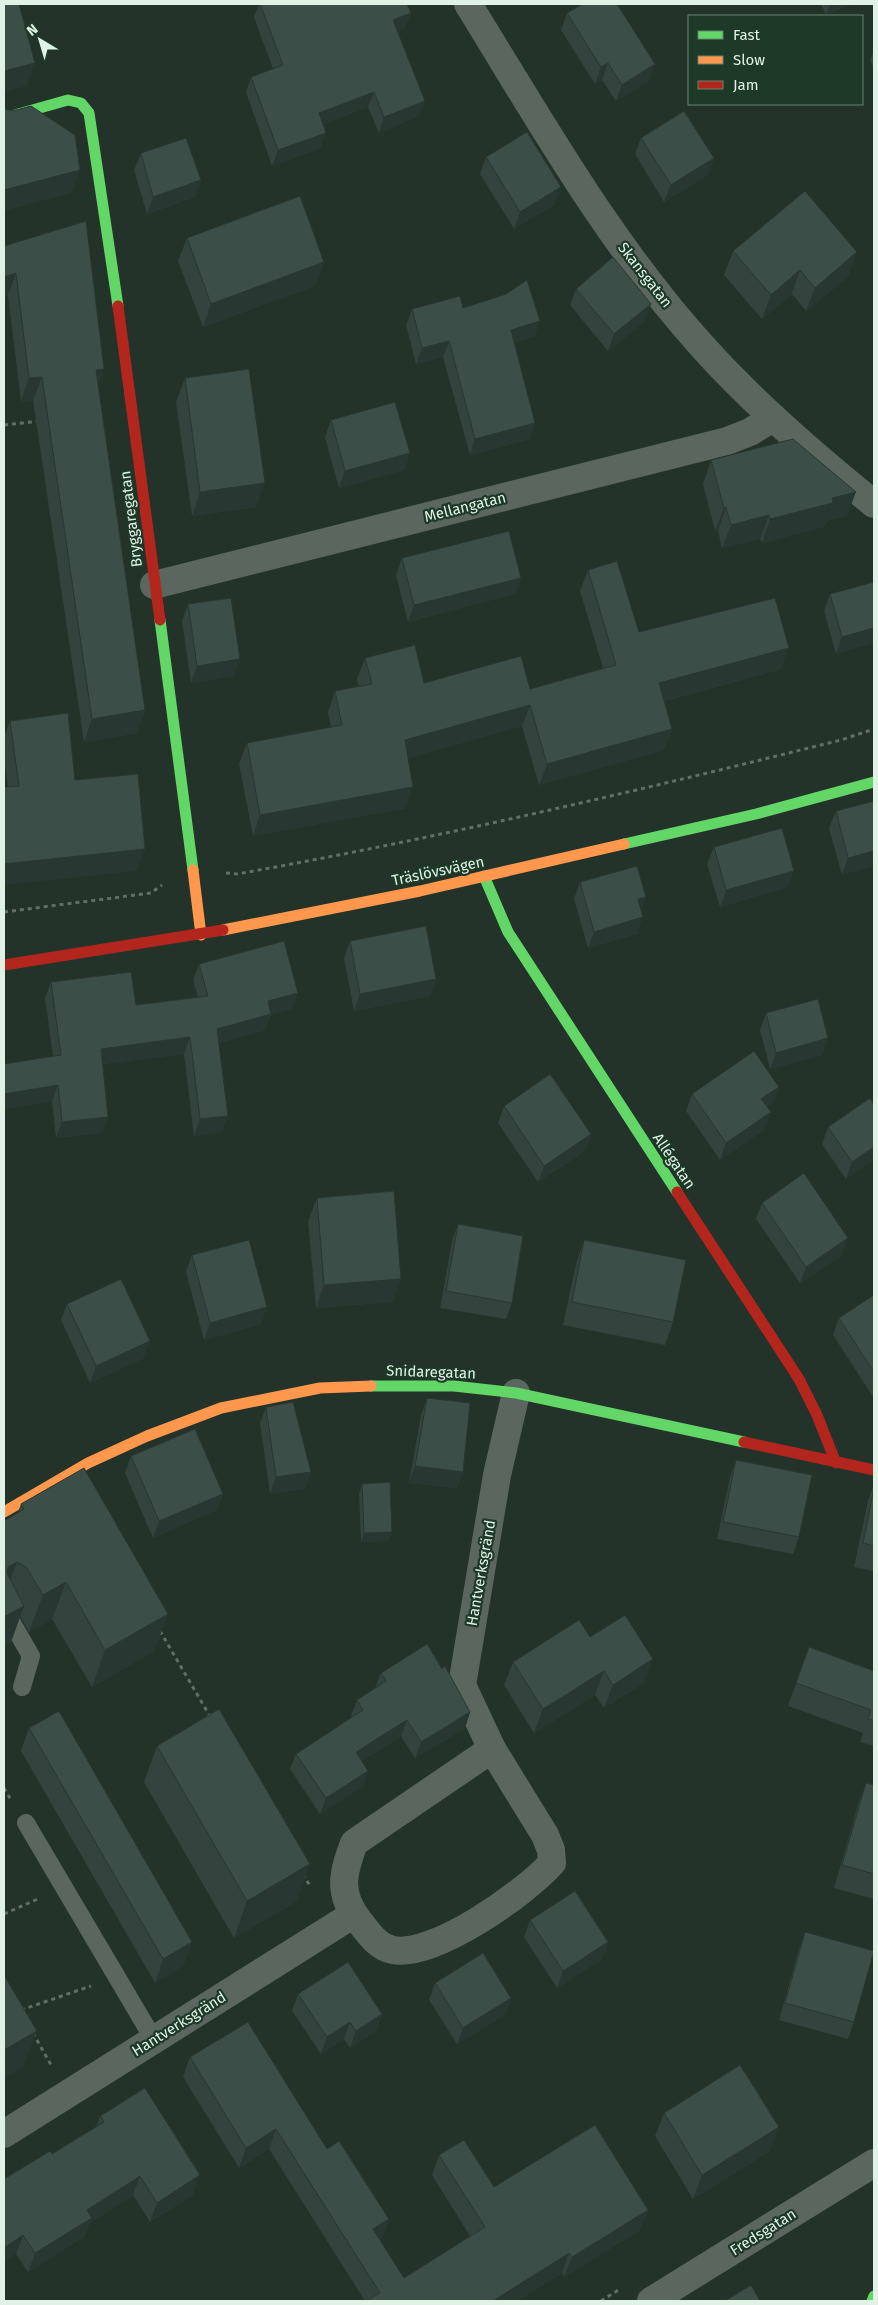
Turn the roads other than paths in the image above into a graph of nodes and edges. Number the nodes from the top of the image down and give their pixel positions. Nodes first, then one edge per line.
1 (468, 4) edge
2 (4, 118) edge
3 (772, 418) junction
4 (874, 504) edge
5 (154, 585) junction
6 (874, 782) edge
7 (484, 876) junction
8 (201, 935) junction
9 (4, 965) edge
10 (516, 1393) junction
11 (836, 1463) junction
12 (874, 1470) edge
13 (4, 1512) edge
14 (4, 1609) edge
15 (22, 1687) dead end
16 (492, 1749) junction
17 (26, 1824) dead end
18 (344, 1920) junction
19 (154, 2040) junction
20 (4, 2134) edge
21 (874, 2163) edge
22 (874, 2296) edge
23 (651, 2301) edge
24 (872, 2301) edge

1 - 3 street, Skansgatan
2 - 5 street, Bryggaregatan
3 - 4 street, Skansgatan
3 - 5 street, Mellangatan
5 - 8 street, Bryggaregatan
6 - 7 street, Träslövsvägen
7 - 8 street, Träslövsvägen
7 - 11 street, Allégatan
8 - 9 street, Träslövsvägen
10 - 11 street, Snidaregatan
10 - 13 street, Snidaregatan
10 - 16 street, Hantverksgränd
11 - 12 street, Snidaregatan
14 - 15 lane
16 - 18 street, Hantverksgränd
16 - 18 street, Hantverksgränd
17 - 19 lane
18 - 19 street, Hantverksgränd
19 - 20 street, Hantverksgränd
21 - 23 street, Fredsgatan
22 - 24 street

